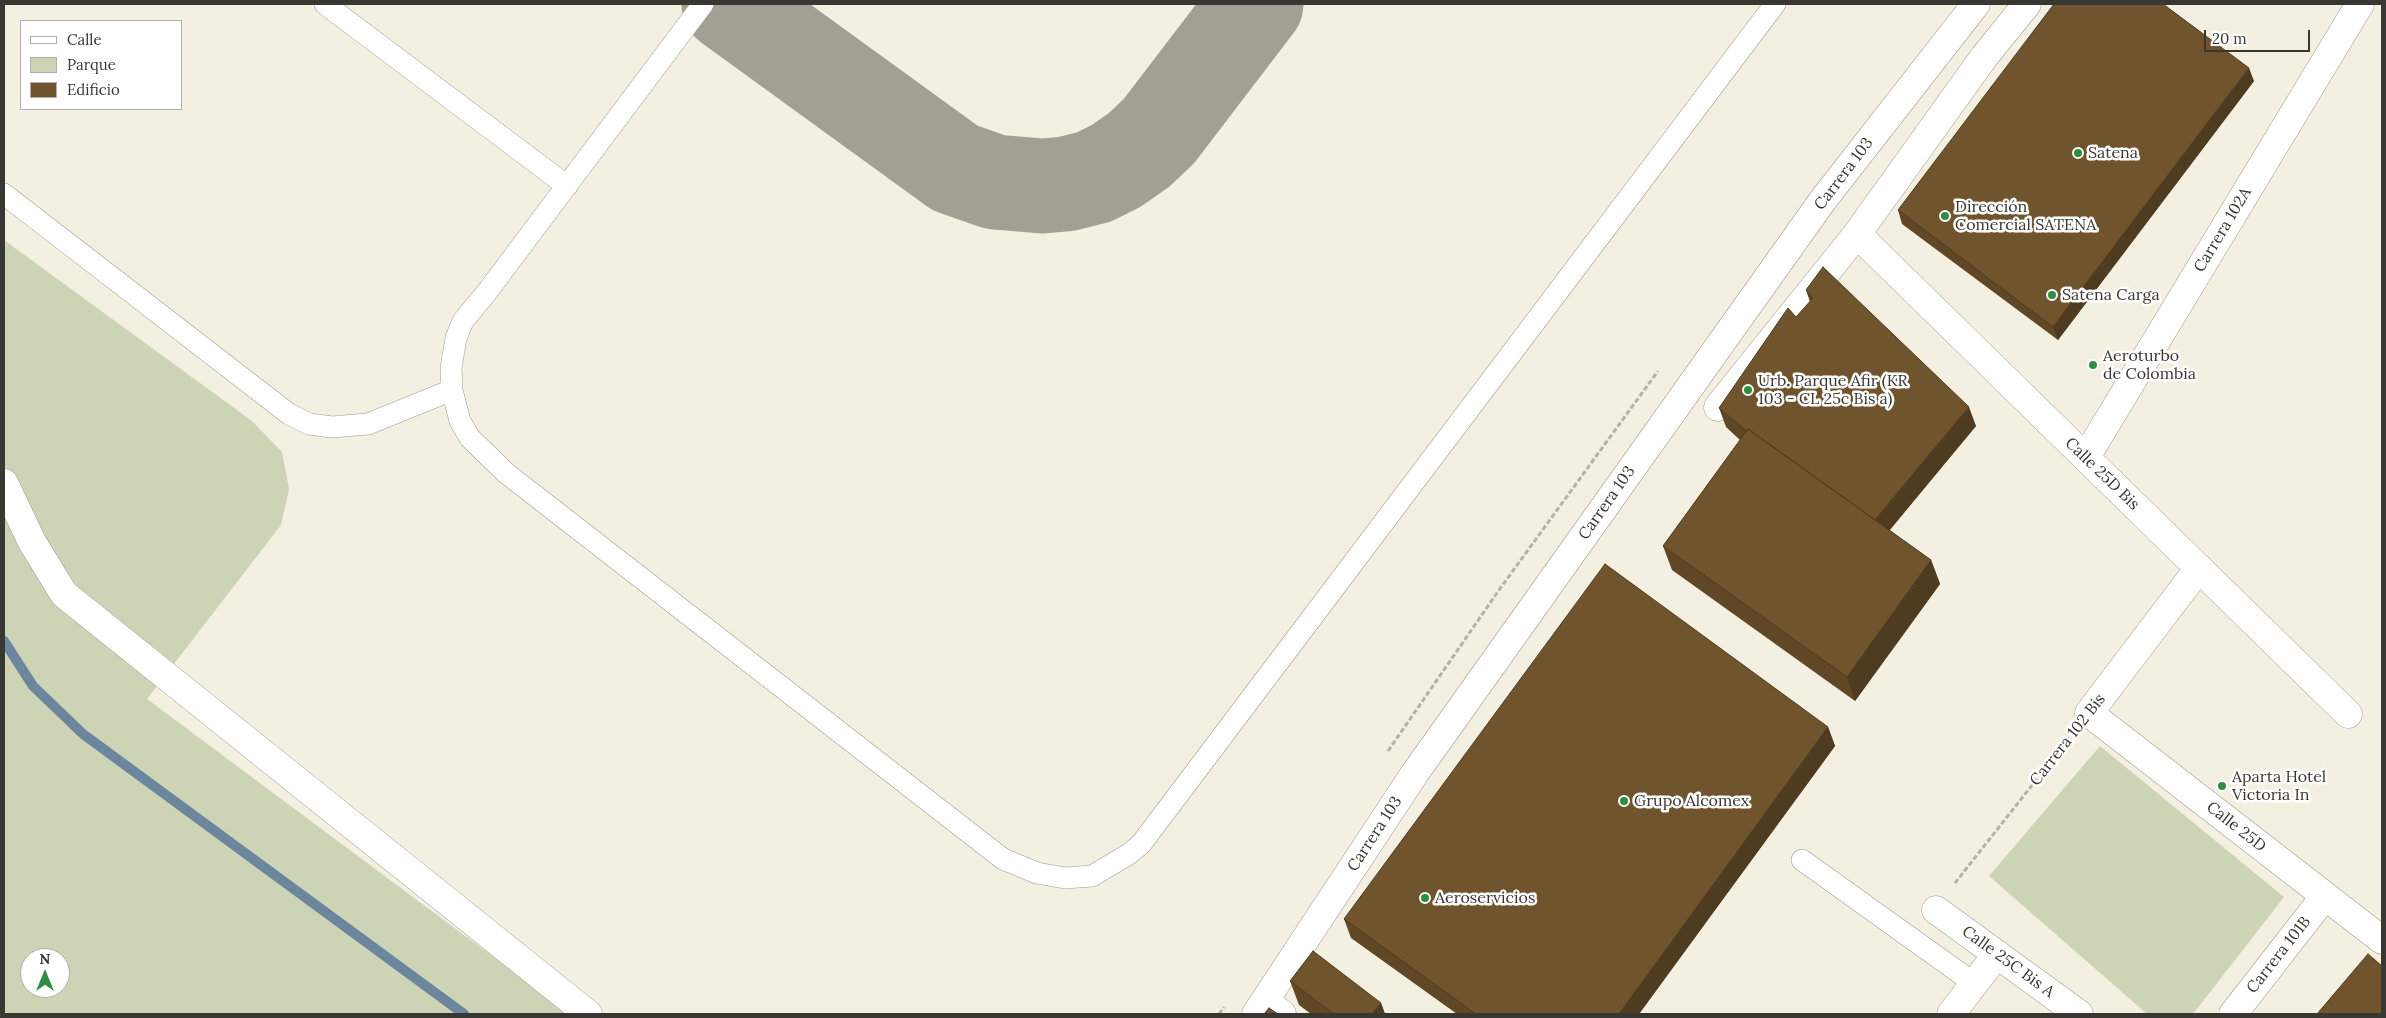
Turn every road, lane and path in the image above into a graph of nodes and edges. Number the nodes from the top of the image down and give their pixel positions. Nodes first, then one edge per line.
1 (325, 4) edge
2 (703, 4) edge
3 (1775, 4) edge
4 (1976, 4) edge
5 (2027, 4) edge
6 (2360, 4) edge
7 (567, 186) junction
8 (4, 194) edge
9 (1857, 234) junction
10 (452, 390) junction
11 (1718, 408) edge
12 (2086, 457) junction
13 (4, 483) edge
14 (2199, 568) junction
15 (2089, 713) junction
16 (2348, 714) dead end
17 (1802, 860) dead end
18 (2325, 896) junction
19 (1936, 910) joint
20 (2382, 940) edge
21 (1997, 954) junction
22 (1975, 984) junction
23 (1268, 1010) edge
24 (588, 1014) edge
25 (1951, 1014) edge
26 (2079, 1014) edge
27 (2233, 1014) edge

1 - 7 lane
2 - 7 lane
3 - 10 lane
4 - 23 street, Carrera 103
5 - 9 street
6 - 12 street, Carrera 102A
7 - 10 lane
8 - 10 lane
9 - 11 street
9 - 12 street, Calle 25D Bis
12 - 14 street, Calle 25D Bis
13 - 24 street
14 - 15 street, Carrera 102 Bis
14 - 16 street, Calle 25D Bis
15 - 18 street, Calle 25D
15 - 19 path, Carrera 102 Bis
17 - 22 lane
18 - 20 street, Calle 25D
18 - 27 street, Carrera 101B
19 - 21 street, Calle 25C Bis A
21 - 22 street
21 - 26 street, Calle 25C Bis A
22 - 25 street

